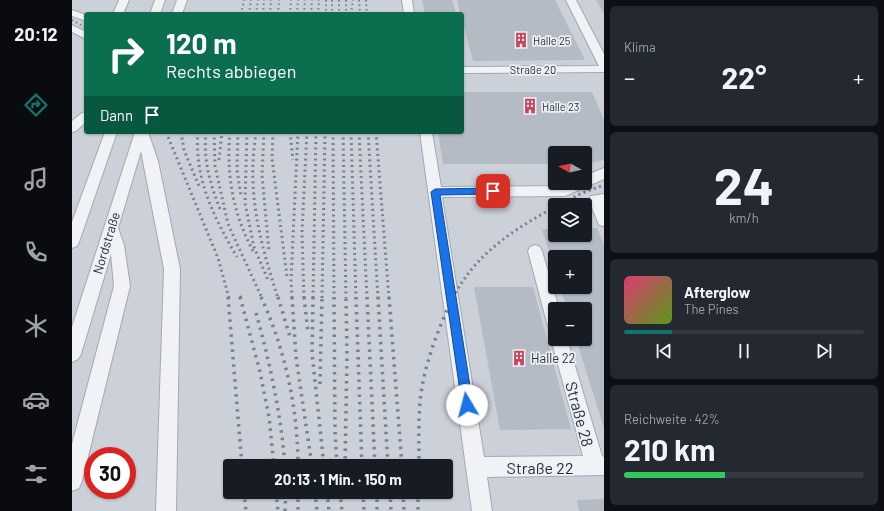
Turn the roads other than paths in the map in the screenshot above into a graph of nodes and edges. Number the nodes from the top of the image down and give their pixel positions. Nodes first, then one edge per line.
1 (124, 0) edge
2 (160, 0) edge
3 (182, 0) edge
4 (407, 0) edge
5 (571, 0) edge
6 (119, 12) edge
7 (156, 12) edge
8 (178, 12) edge
9 (409, 12) edge
10 (72, 13) edge
11 (84, 17) edge
12 (72, 28) edge
13 (84, 35) edge
14 (604, 65) edge
15 (604, 68) edge
16 (464, 70) edge
17 (84, 118) edge
18 (72, 128) edge
19 (110, 134) edge
20 (141, 134) edge
21 (143, 134) edge
22 (426, 134) edge
23 (604, 173) edge
24 (592, 179) edge
25 (567, 190) edge
26 (435, 192) junction
27 (604, 199) edge
28 (85, 205) junction
29 (604, 221) edge
30 (111, 228) junction
31 (72, 230) edge
32 (72, 242) edge
33 (535, 251) dead end
34 (549, 302) edge
35 (561, 346) edge
36 (72, 354) edge
37 (599, 466) edge
38 (476, 467) junction
39 (72, 481) edge
40 (166, 511) edge
41 (482, 511) edge

1 - 6 street
2 - 7 street
3 - 8 street
4 - 9 street
5 - 14 street
10 - 11 street
12 - 13 street
15 - 16 street, Straße 20
17 - 18 street
19 - 28 street
20 - 30 street, Nordstraße
21 - 40 street
22 - 26 street
23 - 24 street
25 - 26 street
26 - 38 street
27 - 29 street
28 - 31 street
28 - 32 street
30 - 36 street, Nordstraße
30 - 39 street
33 - 34 street
35 - 37 street, Straße 28
37 - 38 street, Straße 22
38 - 41 street

